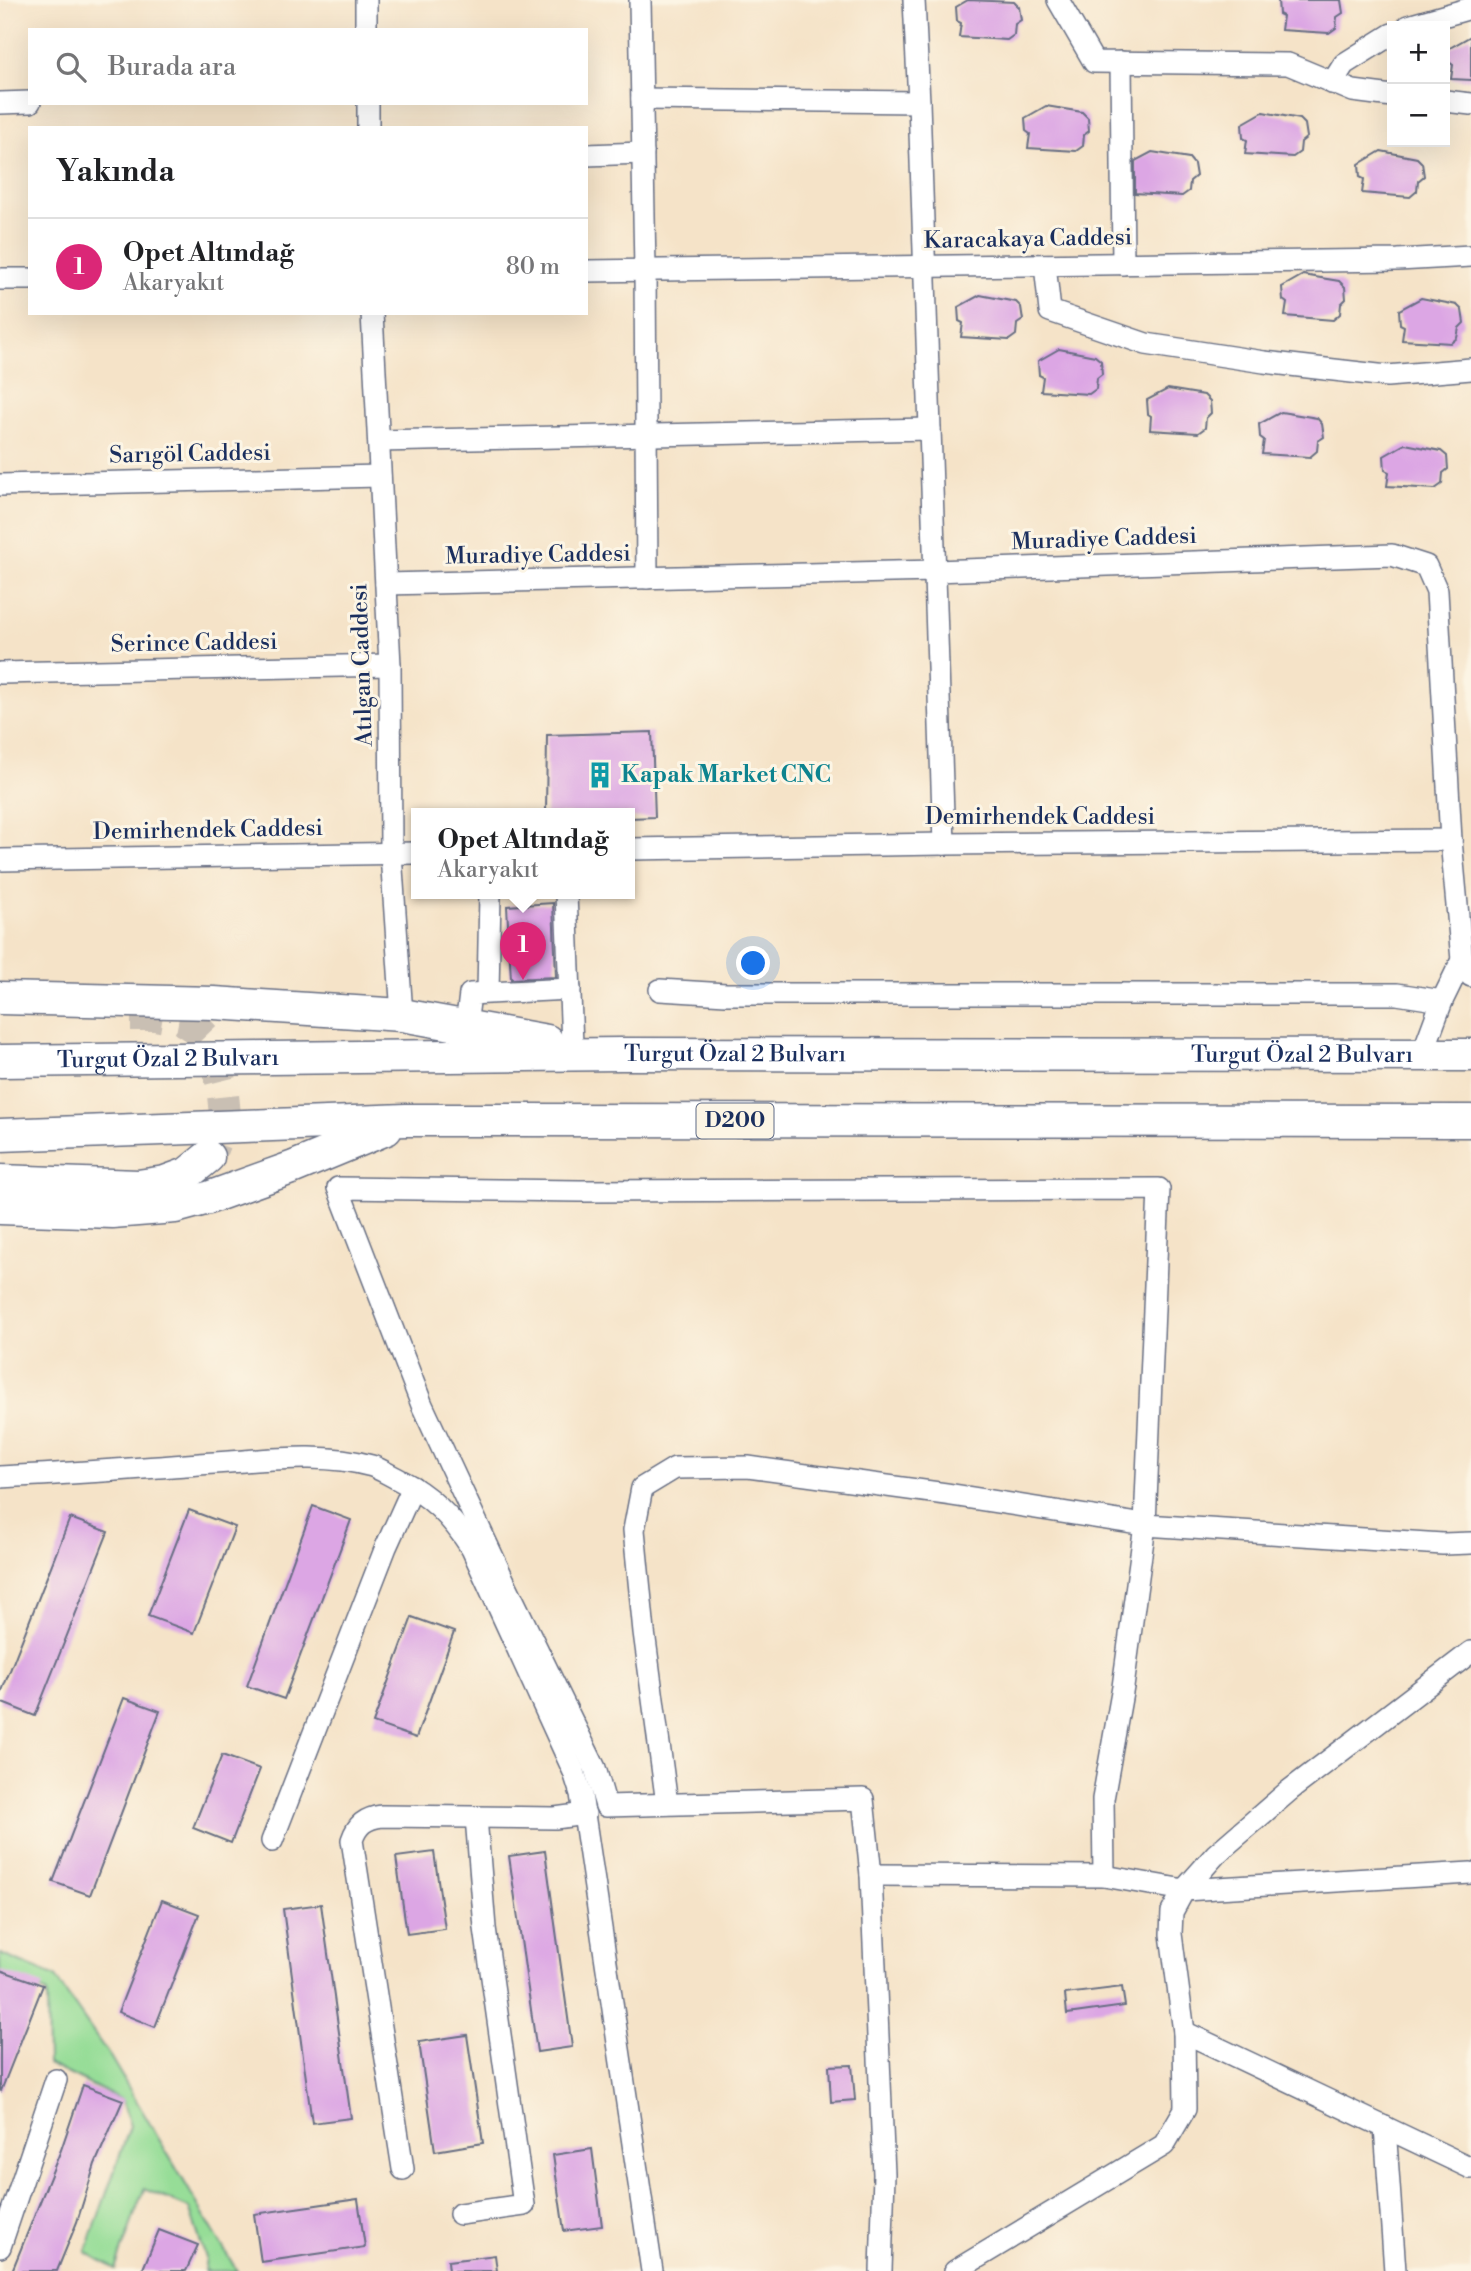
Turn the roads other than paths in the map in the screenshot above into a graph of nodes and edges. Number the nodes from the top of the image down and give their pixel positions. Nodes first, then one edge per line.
1 (366, 0) edge
2 (640, 0) edge
3 (914, 0) edge
4 (1058, 0) edge
5 (1471, 8) edge
6 (1426, 21) edge
7 (366, 28) edge
8 (1387, 37) edge
9 (1121, 62) junction
10 (1332, 83) junction
11 (1387, 95) edge
12 (642, 99) junction
13 (28, 102) edge
14 (919, 102) junction
15 (1450, 102) edge
16 (0, 103) edge
17 (1471, 104) edge
18 (368, 105) edge
19 (368, 126) edge
20 (643, 153) junction
21 (588, 155) edge
22 (1471, 256) edge
23 (1124, 264) junction
24 (1045, 265) junction
25 (925, 266) junction
26 (645, 270) junction
27 (588, 271) edge
28 (0, 279) edge
29 (28, 279) edge
30 (372, 315) edge
31 (1471, 369) edge
32 (930, 429) junction
33 (646, 435) junction
34 (379, 441) junction
35 (380, 475) junction
36 (0, 485) edge
37 (935, 571) junction
38 (647, 578) junction
39 (386, 584) junction
40 (390, 665) junction
41 (0, 673) edge
42 (1451, 840) junction
43 (944, 844) junction
44 (635, 849) edge
45 (391, 853) junction
46 (411, 853) edge
47 (0, 860) edge
48 (489, 899) edge
49 (566, 899) edge
50 (1466, 968) edge
51 (570, 989) junction
52 (660, 990) dead end
53 (488, 992) junction
54 (0, 998) edge
55 (1442, 1001) junction
56 (131, 1015) tunnel mouth
57 (402, 1015) junction
58 (0, 1019) edge
59 (466, 1026) junction
60 (572, 1045) junction
61 (621, 1054) junction
62 (1422, 1055) junction
63 (1471, 1055) edge
64 (0, 1061) edge
65 (406, 1120) junction
66 (1471, 1121) edge
67 (0, 1135) edge
68 (208, 1157) tunnel mouth
69 (0, 1181) edge
70 (0, 1208) edge
71 (0, 1476) edge
72 (413, 1487) junction
73 (1145, 1525) junction
74 (1471, 1544) edge
75 (1471, 1652) edge
76 (667, 1804) junction
77 (586, 1814) junction
78 (476, 1817) junction
79 (272, 1841) dead end
80 (1471, 1873) edge
81 (871, 1875) junction
82 (1104, 1876) junction
83 (1184, 1890) junction
84 (1184, 2032) junction
85 (56, 2080) dead end
86 (1385, 2127) junction
87 (1471, 2168) edge
88 (403, 2169) dead end
89 (460, 2214) dead end
90 (0, 2247) edge
91 (652, 2271) edge
92 (881, 2271) edge
93 (955, 2271) edge
94 (1395, 2271) edge

1 - 7 street
2 - 12 street
3 - 14 street
4 - 9 street
5 - 6 street
8 - 10 street
9 - 10 street
9 - 23 street
10 - 11 street
12 - 14 street
12 - 20 street
13 - 16 street
14 - 25 street
15 - 17 street
18 - 19 street
20 - 21 street
20 - 26 street
22 - 23 street, Karacakaya Caddesi
23 - 24 street, Karacakaya Caddesi
24 - 25 street, Karacakaya Caddesi
24 - 31 street
25 - 26 street, Karacakaya Caddesi
25 - 32 street
26 - 27 street, Karacakaya Caddesi
26 - 33 street
28 - 29 street
30 - 34 street, Atılgan Caddesi
32 - 33 street
32 - 37 street
33 - 34 street
33 - 38 street
34 - 35 street, Atılgan Caddesi
35 - 36 street, Sarıgöl Caddesi
35 - 39 street, Atılgan Caddesi
37 - 38 street, Muradiye Caddesi
37 - 42 street, Muradiye Caddesi
37 - 43 street
38 - 39 street, Muradiye Caddesi
39 - 40 street, Atılgan Caddesi
40 - 41 street, Serince Caddesi
40 - 45 street, Atılgan Caddesi
42 - 43 street, Demirhendek Caddesi
42 - 50 street, Muradiye Caddesi
43 - 44 street, Demirhendek Caddesi
45 - 46 street, Demirhendek Caddesi
45 - 47 street, Demirhendek Caddesi
45 - 57 street, Atılgan Caddesi
48 - 53 street
49 - 51 street
50 - 55 street
51 - 53 street
51 - 60 street
52 - 55 street
53 - 59 street
54 - 57 highway
55 - 62 street
56 - 58 highway, Turgut Özal 2 Bulvarı
57 - 59 highway
59 - 60 highway
60 - 61 highway
61 - 62 highway, Turgut Özal 2 Bulvarı
61 - 64 highway, Turgut Özal 2 Bulvarı
62 - 63 highway, Turgut Özal 2 Bulvarı
65 - 66 highway, D200
65 - 67 highway, D200
65 - 70 highway
68 - 69 highway
71 - 72 street
72 - 77 street
72 - 79 street
73 - 74 street
73 - 76 street
73 - 76 street
73 - 82 street
75 - 83 street
76 - 81 street
77 - 78 street
77 - 91 street
78 - 88 street
78 - 89 street
80 - 83 street
81 - 82 street
81 - 92 street
82 - 83 street
83 - 84 street
84 - 86 street
84 - 93 street
85 - 90 street
86 - 87 street
86 - 94 street

